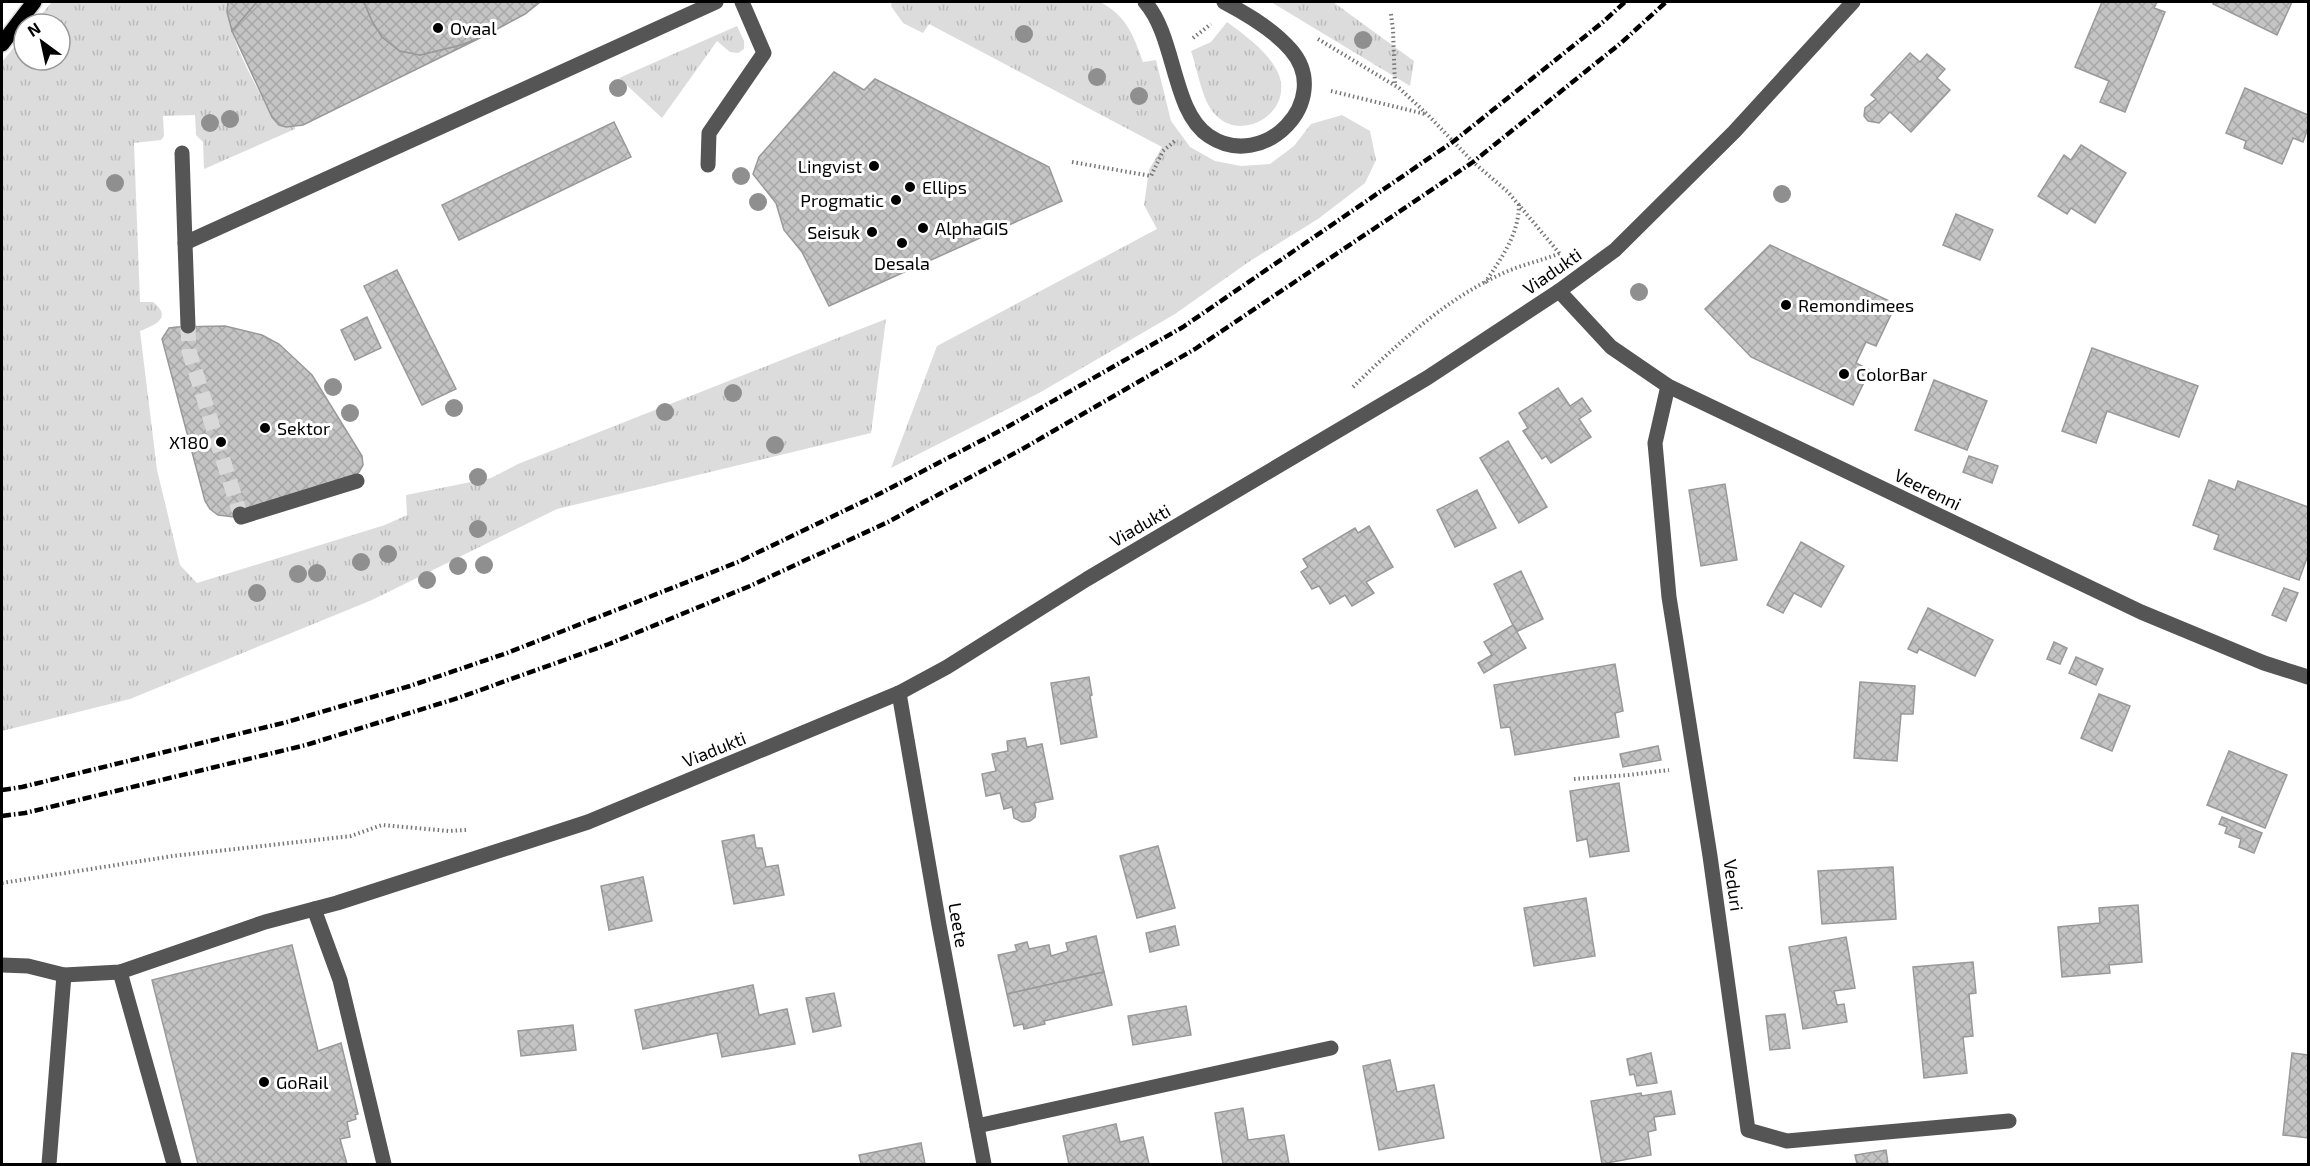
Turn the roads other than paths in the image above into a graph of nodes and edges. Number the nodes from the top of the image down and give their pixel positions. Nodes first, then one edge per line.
1 (34, 2) edge
2 (716, 2) edge
3 (742, 2) edge
4 (1145, 2) edge
5 (1224, 2) edge
6 (1853, 2) edge
7 (2, 44) edge
8 (182, 153) dead end
9 (708, 165) dead end
10 (185, 243) junction
11 (1559, 291) junction
12 (188, 326) tunnel mouth
13 (1668, 386) junction
14 (357, 481) dead end
15 (240, 514) dead end
16 (2308, 677) edge
17 (899, 693) junction
18 (314, 909) junction
19 (2, 965) edge
20 (120, 972) junction
21 (64, 975) junction
22 (1331, 1048) dead end
23 (2009, 1121) dead end
24 (977, 1126) junction
25 (49, 1164) edge
26 (174, 1164) edge
27 (384, 1164) edge
28 (984, 1164) edge

1 - 7 main road
2 - 10 street
3 - 9 street
4 - 5 street
6 - 11 street, Viadukti
8 - 10 street
10 - 12 street
11 - 13 street, Veerenni
11 - 17 street, Viadukti
13 - 16 street, Veerenni
13 - 23 street, Veduri
14 - 15 street
17 - 18 street, Viadukti
17 - 24 street, Leete
18 - 20 street, Viadukti
18 - 27 street
19 - 21 street, Viadukti
20 - 21 street, Viadukti
20 - 26 street
21 - 25 street
22 - 24 street
24 - 28 street, Leete

